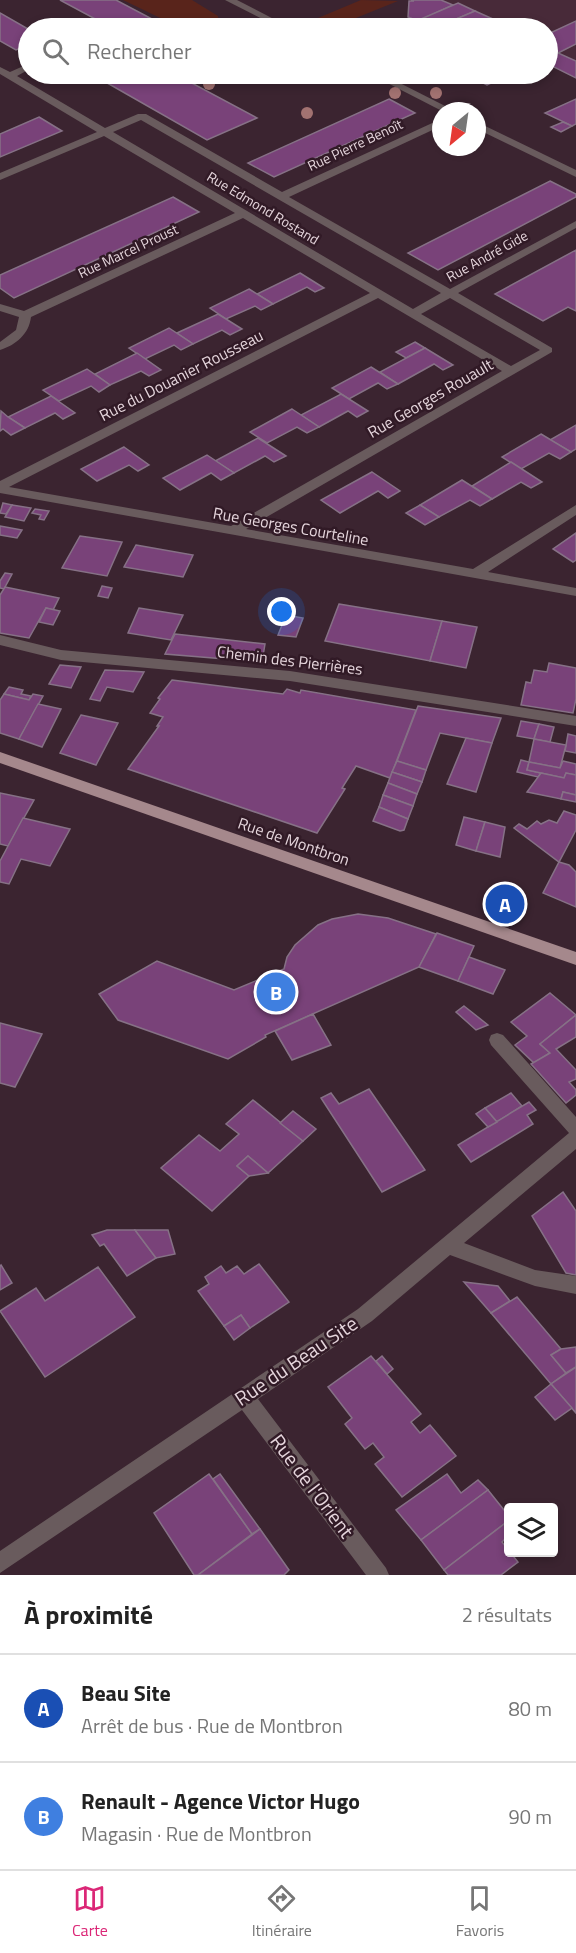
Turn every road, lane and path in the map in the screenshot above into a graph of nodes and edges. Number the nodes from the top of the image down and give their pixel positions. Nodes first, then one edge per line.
1 (230, 0) edge
2 (266, 18) edge
3 (4, 73) edge
4 (18, 81) edge
5 (23, 84) edge
6 (395, 84) edge
7 (432, 102) edge
8 (432, 126) edge
9 (486, 129) edge
10 (105, 132) junction
11 (576, 174) edge
12 (0, 177) edge
13 (282, 196) junction
14 (244, 213) junction
15 (576, 224) edge
16 (377, 294) junction
17 (450, 294) junction
18 (0, 307) edge
19 (412, 314) junction
20 (25, 315) junction
21 (0, 346) edge
22 (510, 371) junction
23 (0, 487) edge
24 (576, 509) edge
25 (231, 532) junction
26 (474, 575) junction
27 (576, 592) edge
28 (0, 640) edge
29 (576, 721) edge
30 (0, 757) edge
31 (576, 959) edge
32 (496, 1040) dead end
33 (576, 1130) edge
34 (576, 1138) edge
35 (448, 1246) junction
36 (576, 1285) edge
37 (244, 1396) junction
38 (0, 1563) edge
39 (380, 1575) edge

1 - 2 street
3 - 4 street, Rue Edmond Rostand
5 - 10 street, Rue Edmond Rostand
6 - 7 street
8 - 13 street, Rue Pierre Benoît
9 - 11 street
10 - 12 street
10 - 13 street
10 - 14 street, Rue Edmond Rostand
13 - 17 street
14 - 16 street, Rue Edmond Rostand
14 - 20 street, Rue Marcel Proust
15 - 17 street, Rue André Gide
16 - 19 street, Rue Edmond Rostand
16 - 23 street, Rue du Douanier Rousseau
17 - 19 street, Rue André Gide
17 - 22 street, Rue Georges Rouault
18 - 20 street
19 - 22 street, Rue Edmond Rostand
20 - 21 street
22 - 25 street, Rue Georges Rouault
23 - 25 street, Rue Georges Courteline
24 - 26 street
25 - 26 street, Rue Georges Courteline
26 - 27 street, Rue Georges Courteline
28 - 29 street, Chemin des Pierrières
30 - 31 main road, Rue de Montbron
32 - 33 street
34 - 35 street, Rue du Beau Site
35 - 36 street
35 - 37 street, Rue du Beau Site
37 - 38 street, Rue du Beau Site
37 - 39 street, Rue de l'Orient

